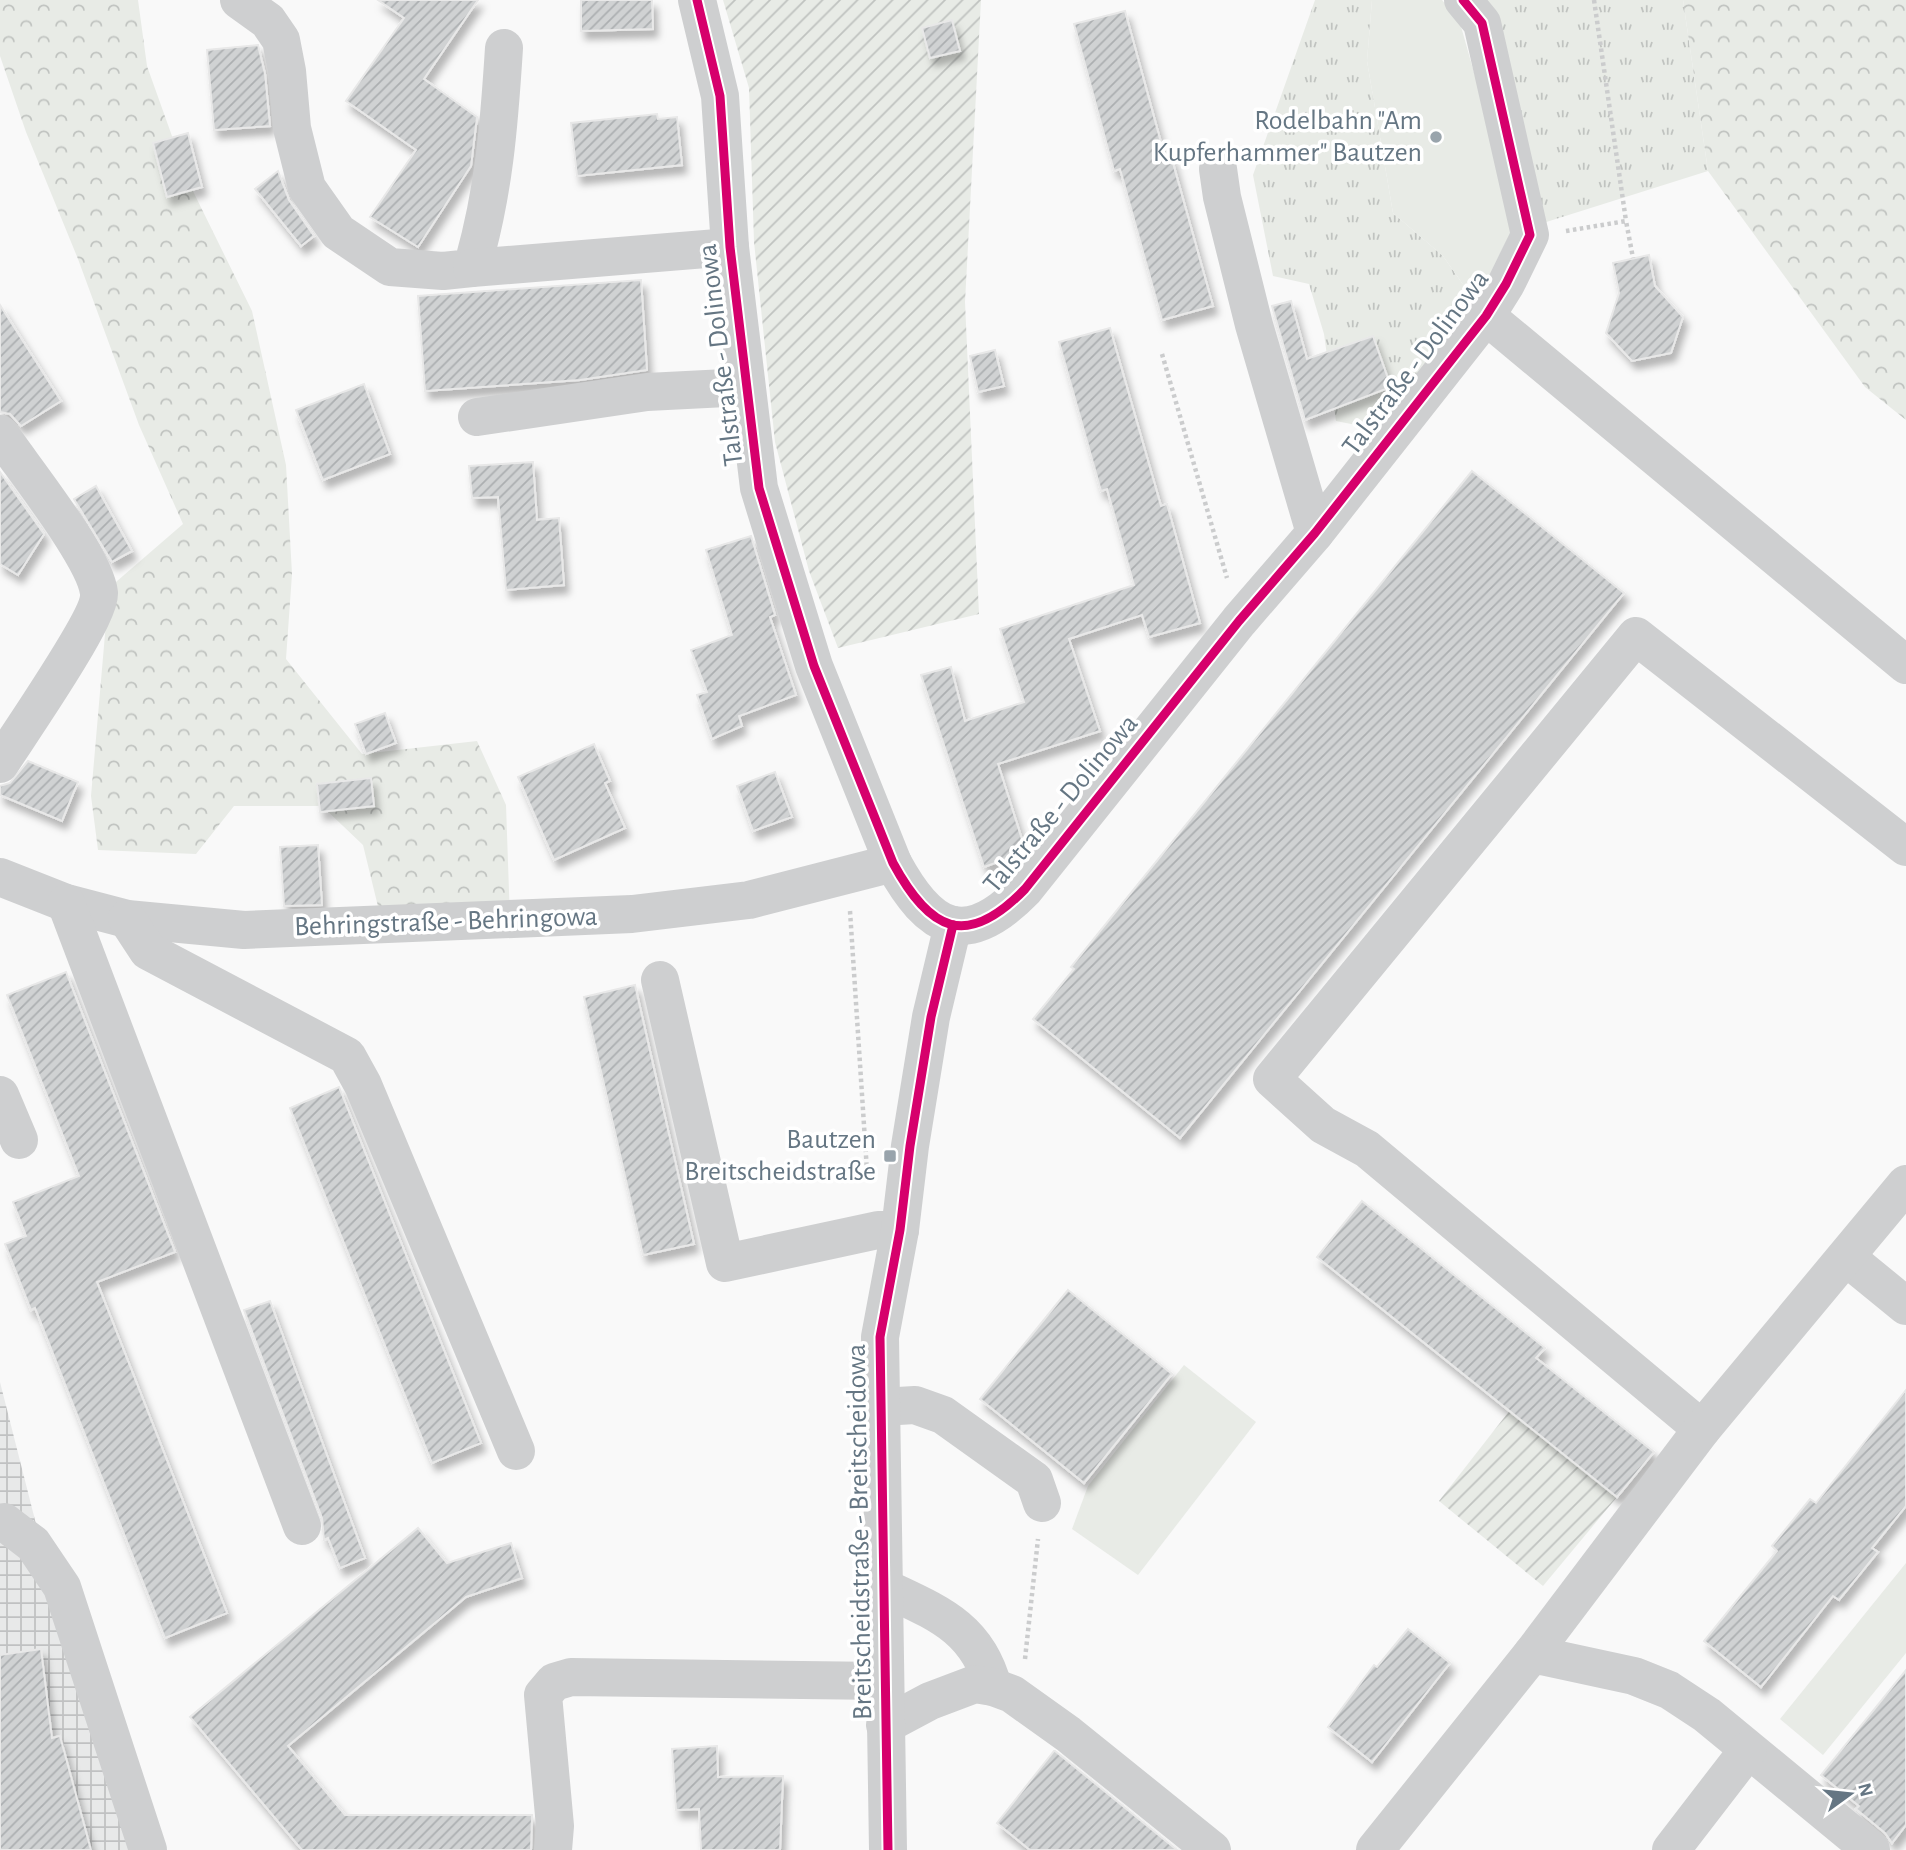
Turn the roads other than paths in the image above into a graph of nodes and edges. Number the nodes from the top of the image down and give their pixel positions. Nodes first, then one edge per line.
1 (239, 0) edge
2 (696, 0) edge
3 (1463, 0) edge
4 (504, 48) dead end
5 (1218, 169) dead end
6 (730, 247) junction
7 (472, 268) junction
8 (1486, 316) junction
9 (746, 387) junction
10 (477, 417) dead end
11 (0, 434) edge
12 (1315, 533) junction
13 (1906, 665) edge
14 (0, 764) edge
15 (1906, 848) edge
16 (893, 863) junction
17 (0, 877) edge
18 (66, 903) junction
19 (127, 919) junction
20 (953, 925) junction
21 (660, 981) dead end
22 (0, 1095) edge
23 (19, 1140) dead end
24 (1906, 1184) edge
25 (900, 1230) junction
26 (1846, 1257) junction
27 (1906, 1306) edge
28 (881, 1407) junction
29 (1702, 1429) junction
30 (516, 1451) dead end
31 (1042, 1503) road end
32 (0, 1523) edge
33 (302, 1527) dead end
34 (883, 1587) junction
35 (1532, 1654) junction
36 (883, 1681) junction
37 (1007, 1693) junction
38 (885, 1725) junction
39 (1748, 1750) junction
40 (148, 1850) edge
41 (553, 1850) edge
42 (888, 1850) edge
43 (1212, 1850) edge
44 (1375, 1850) edge
45 (1671, 1850) edge
46 (1871, 1850) edge

1 - 7 street, Talstraße - Dolinowa
2 - 6 street, Talstraße - Dolinowa
3 - 8 street, Talstraße - Dolinowa
4 - 7 street
5 - 12 street
6 - 7 street, Talstraße - Dolinowa
6 - 9 street, Talstraße - Dolinowa
8 - 12 street, Talstraße - Dolinowa
8 - 13 street
9 - 10 street
9 - 16 street, Talstraße - Dolinowa
11 - 14 street
12 - 20 street, Talstraße - Dolinowa
15 - 29 street
16 - 19 street, Behringstraße - Behringowa
16 - 20 street, Talstraße - Dolinowa
17 - 18 street, Behringstraße - Behringowa
18 - 19 street, Behringstraße - Behringowa
18 - 33 street
19 - 30 street
20 - 25 street, Breitscheidstraße - Breitscheidowa
21 - 25 street
22 - 23 street
24 - 26 street
25 - 28 street, Breitscheidstraße - Breitscheidowa
26 - 27 street
26 - 29 street
28 - 31 street
28 - 34 street, Breitscheidstraße - Breitscheidowa
29 - 35 street
32 - 40 street
34 - 36 street, Breitscheidstraße - Breitscheidowa
34 - 37 street
35 - 39 street
35 - 44 street
36 - 38 street, Breitscheidstraße - Breitscheidowa
36 - 41 street
37 - 38 street
37 - 43 street
38 - 42 street, Breitscheidstraße - Breitscheidowa
39 - 45 street
39 - 46 street

